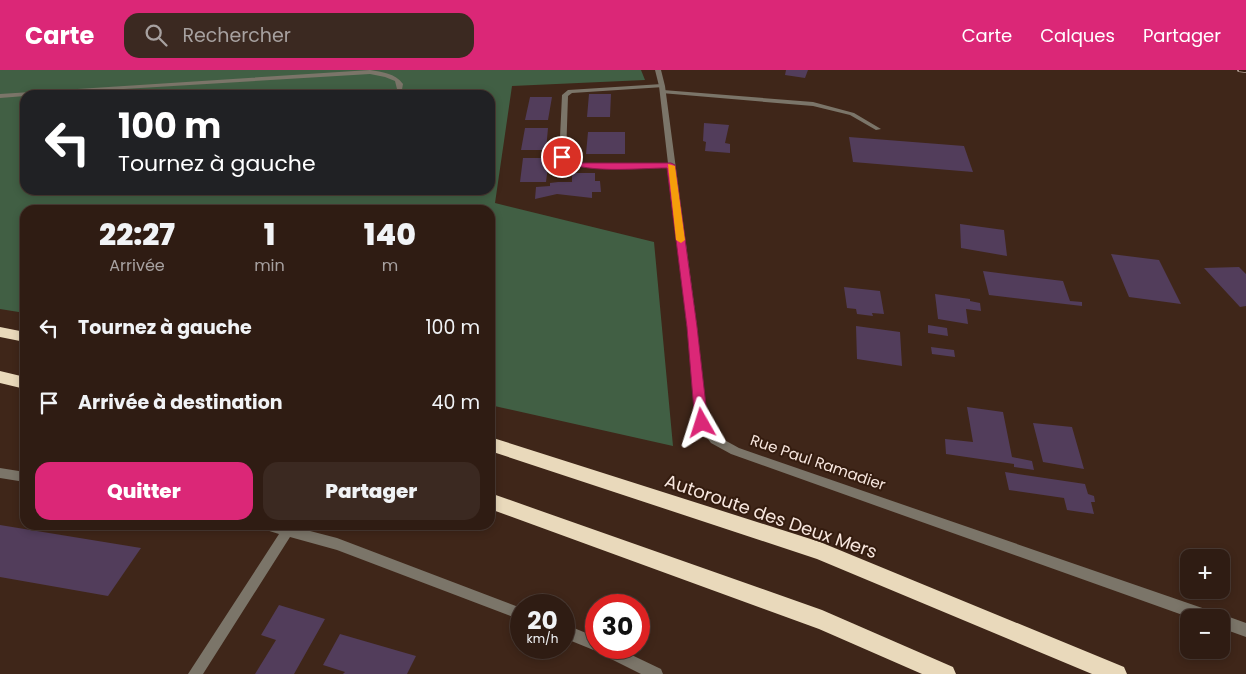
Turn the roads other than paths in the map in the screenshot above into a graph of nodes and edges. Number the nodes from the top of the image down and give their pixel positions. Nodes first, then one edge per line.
1 (658, 70) edge
2 (662, 89) junction
3 (92, 90) edge
4 (400, 90) edge
5 (20, 95) edge
6 (0, 96) edge
7 (878, 129) dead end
8 (671, 165) junction
9 (0, 332) edge
10 (20, 336) edge
11 (0, 378) edge
12 (20, 382) edge
13 (495, 446) edge
14 (0, 473) edge
15 (20, 476) edge
16 (495, 503) edge
17 (287, 530) joint
18 (1185, 609) edge
19 (510, 610) edge
20 (1230, 624) edge
21 (1246, 630) edge
22 (626, 659) edge
23 (195, 674) edge
24 (656, 674) edge
25 (946, 674) edge
26 (1117, 674) edge

1 - 2 street, Rue Paul Ramadier
2 - 7 street
2 - 8 street, Rue Paul Ramadier
2 - 8 street
3 - 4 street
5 - 6 street
8 - 18 street, Rue Paul Ramadier
9 - 10 highway
11 - 12 highway
13 - 26 highway, Autoroute des Deux Mers
14 - 15 street
16 - 25 highway
17 - 19 street
17 - 23 street
20 - 21 street
22 - 24 street

